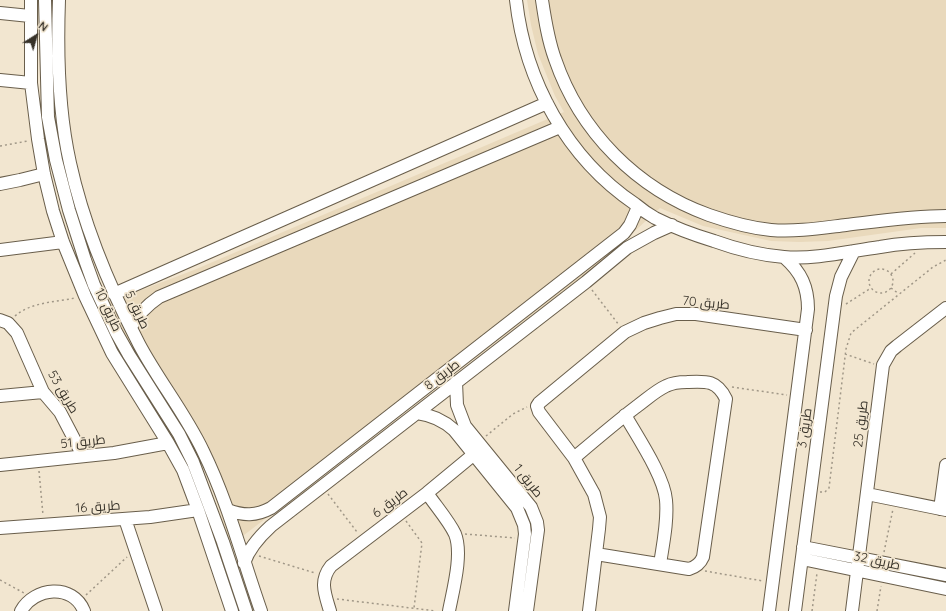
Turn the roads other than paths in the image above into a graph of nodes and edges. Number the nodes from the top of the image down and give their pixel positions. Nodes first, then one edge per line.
1 (31, 0) edge
2 (44, 0) edge
3 (59, 0) edge
4 (516, 0) edge
5 (542, 0) edge
6 (0, 13) edge
7 (30, 16) junction
8 (0, 80) edge
9 (31, 83) junction
10 (546, 103) junction
11 (560, 127) junction
12 (44, 174) junction
13 (0, 184) edge
14 (638, 207) junction
15 (946, 216) edge
16 (672, 225) junction
17 (63, 242) junction
18 (946, 242) edge
19 (0, 250) edge
20 (854, 251) junction
21 (785, 258) junction
22 (114, 294) junction
23 (946, 308) edge
24 (4, 321) edge
25 (130, 328) junction
26 (806, 330) junction
27 (456, 382) junction
28 (43, 392) junction
29 (0, 396) edge
30 (417, 413) junction
31 (625, 415) junction
32 (190, 429) junction
33 (179, 434) junction
34 (168, 443) junction
35 (473, 455) junction
36 (83, 456) junction
37 (574, 458) junction
38 (0, 465) edge
39 (946, 465) edge
40 (427, 493) junction
41 (867, 494) junction
42 (943, 509) edge
43 (198, 510) junction
44 (228, 510) junction
45 (125, 519) junction
46 (0, 528) edge
47 (803, 547) junction
48 (596, 554) junction
49 (246, 558) junction
50 (859, 558) junction
51 (802, 559) junction
52 (660, 564) junction
53 (857, 571) junction
54 (946, 575) edge
55 (946, 589) edge
56 (82, 606) edge
57 (21, 611) edge
58 (156, 611) edge
59 (232, 611) edge
60 (246, 611) edge
61 (261, 611) edge
62 (330, 611) edge
63 (450, 611) edge
64 (515, 611) edge
65 (527, 611) edge
66 (589, 611) edge
67 (769, 611) edge
68 (795, 611) edge
69 (852, 611) edge

1 - 7 street, طريق 10
2 - 33 street
3 - 22 street, طريق 5
4 - 10 street
5 - 15 street
6 - 7 street
7 - 9 street, طريق 10
8 - 9 street
9 - 12 street, طريق 10
10 - 11 street
10 - 22 street
11 - 14 street
11 - 25 street
12 - 13 street
12 - 17 street, طريق 10
14 - 16 street
14 - 44 street, طريق 8
16 - 21 street
16 - 27 street, طريق 8
17 - 19 street
17 - 34 street, طريق 10
18 - 20 street
20 - 21 street
20 - 47 street, طريق 3
21 - 26 street, طريق 3
22 - 25 street, طريق 5
23 - 41 street, طريق 25
24 - 28 street, طريق 53
25 - 32 street, طريق 5
26 - 37 street, طريق 70
26 - 67 street, طريق 3
27 - 30 street, طريق 8
27 - 65 street, طريق 1
28 - 29 street
28 - 36 street, طريق 53
30 - 35 street, طريق 1
30 - 49 street, طريق 8
31 - 37 street
31 - 52 street
31 - 52 street
32 - 33 street
32 - 44 street, طريق 5
33 - 60 street
34 - 36 street, طريق 51
34 - 43 street, طريق 10
35 - 40 street, طريق 6
35 - 64 street, طريق 1
36 - 38 street, طريق 51
37 - 48 street
39 - 42 street
40 - 62 street, طريق 6
40 - 63 street
41 - 42 street
41 - 50 street, طريق 25
43 - 45 street, طريق 16
43 - 59 street, طريق 10
44 - 49 street, طريق 5
45 - 46 street, طريق 16
45 - 58 street
47 - 50 street, طريق 32
47 - 51 street, طريق 3
48 - 52 street
48 - 66 street
49 - 61 street, طريق 5
50 - 53 street, طريق 25
50 - 54 street, طريق 32
51 - 53 street, طريق 32
51 - 68 street, طريق 3
53 - 55 street, طريق 32
53 - 69 street
56 - 57 street

